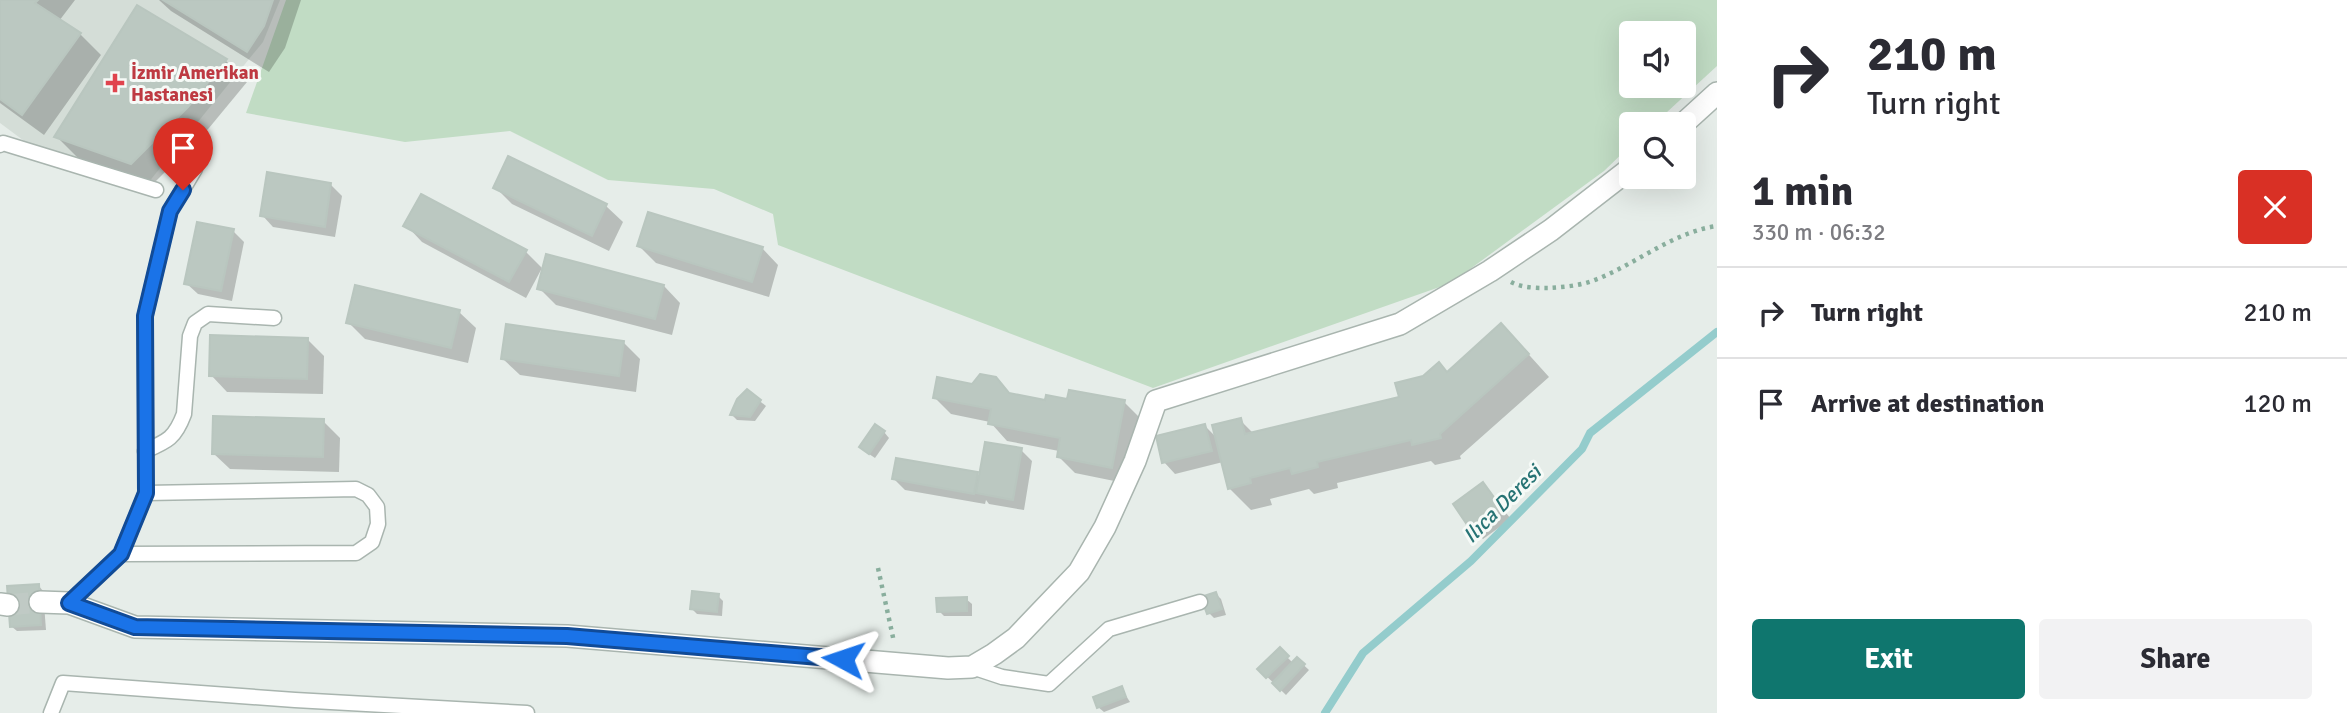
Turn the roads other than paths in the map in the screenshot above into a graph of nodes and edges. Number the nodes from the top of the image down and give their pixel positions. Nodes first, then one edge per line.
1 (1717, 93) edge
2 (1696, 112) edge
3 (0, 145) edge
4 (195, 169) dead end
5 (1619, 177) edge
6 (156, 190) dead end
7 (274, 318) dead end
8 (145, 451) junction
9 (146, 493) junction
10 (121, 554) junction
11 (40, 602) tunnel mouth
12 (1199, 602) dead end
13 (69, 603) junction
14 (972, 667) junction
15 (51, 713) edge
16 (527, 713) edge

1 - 2 street
3 - 6 lane
4 - 8 lane
5 - 14 street
7 - 8 lane
8 - 9 lane
9 - 10 lane
9 - 10 lane
10 - 13 lane
11 - 13 street
12 - 14 lane
13 - 14 street
15 - 16 lane

